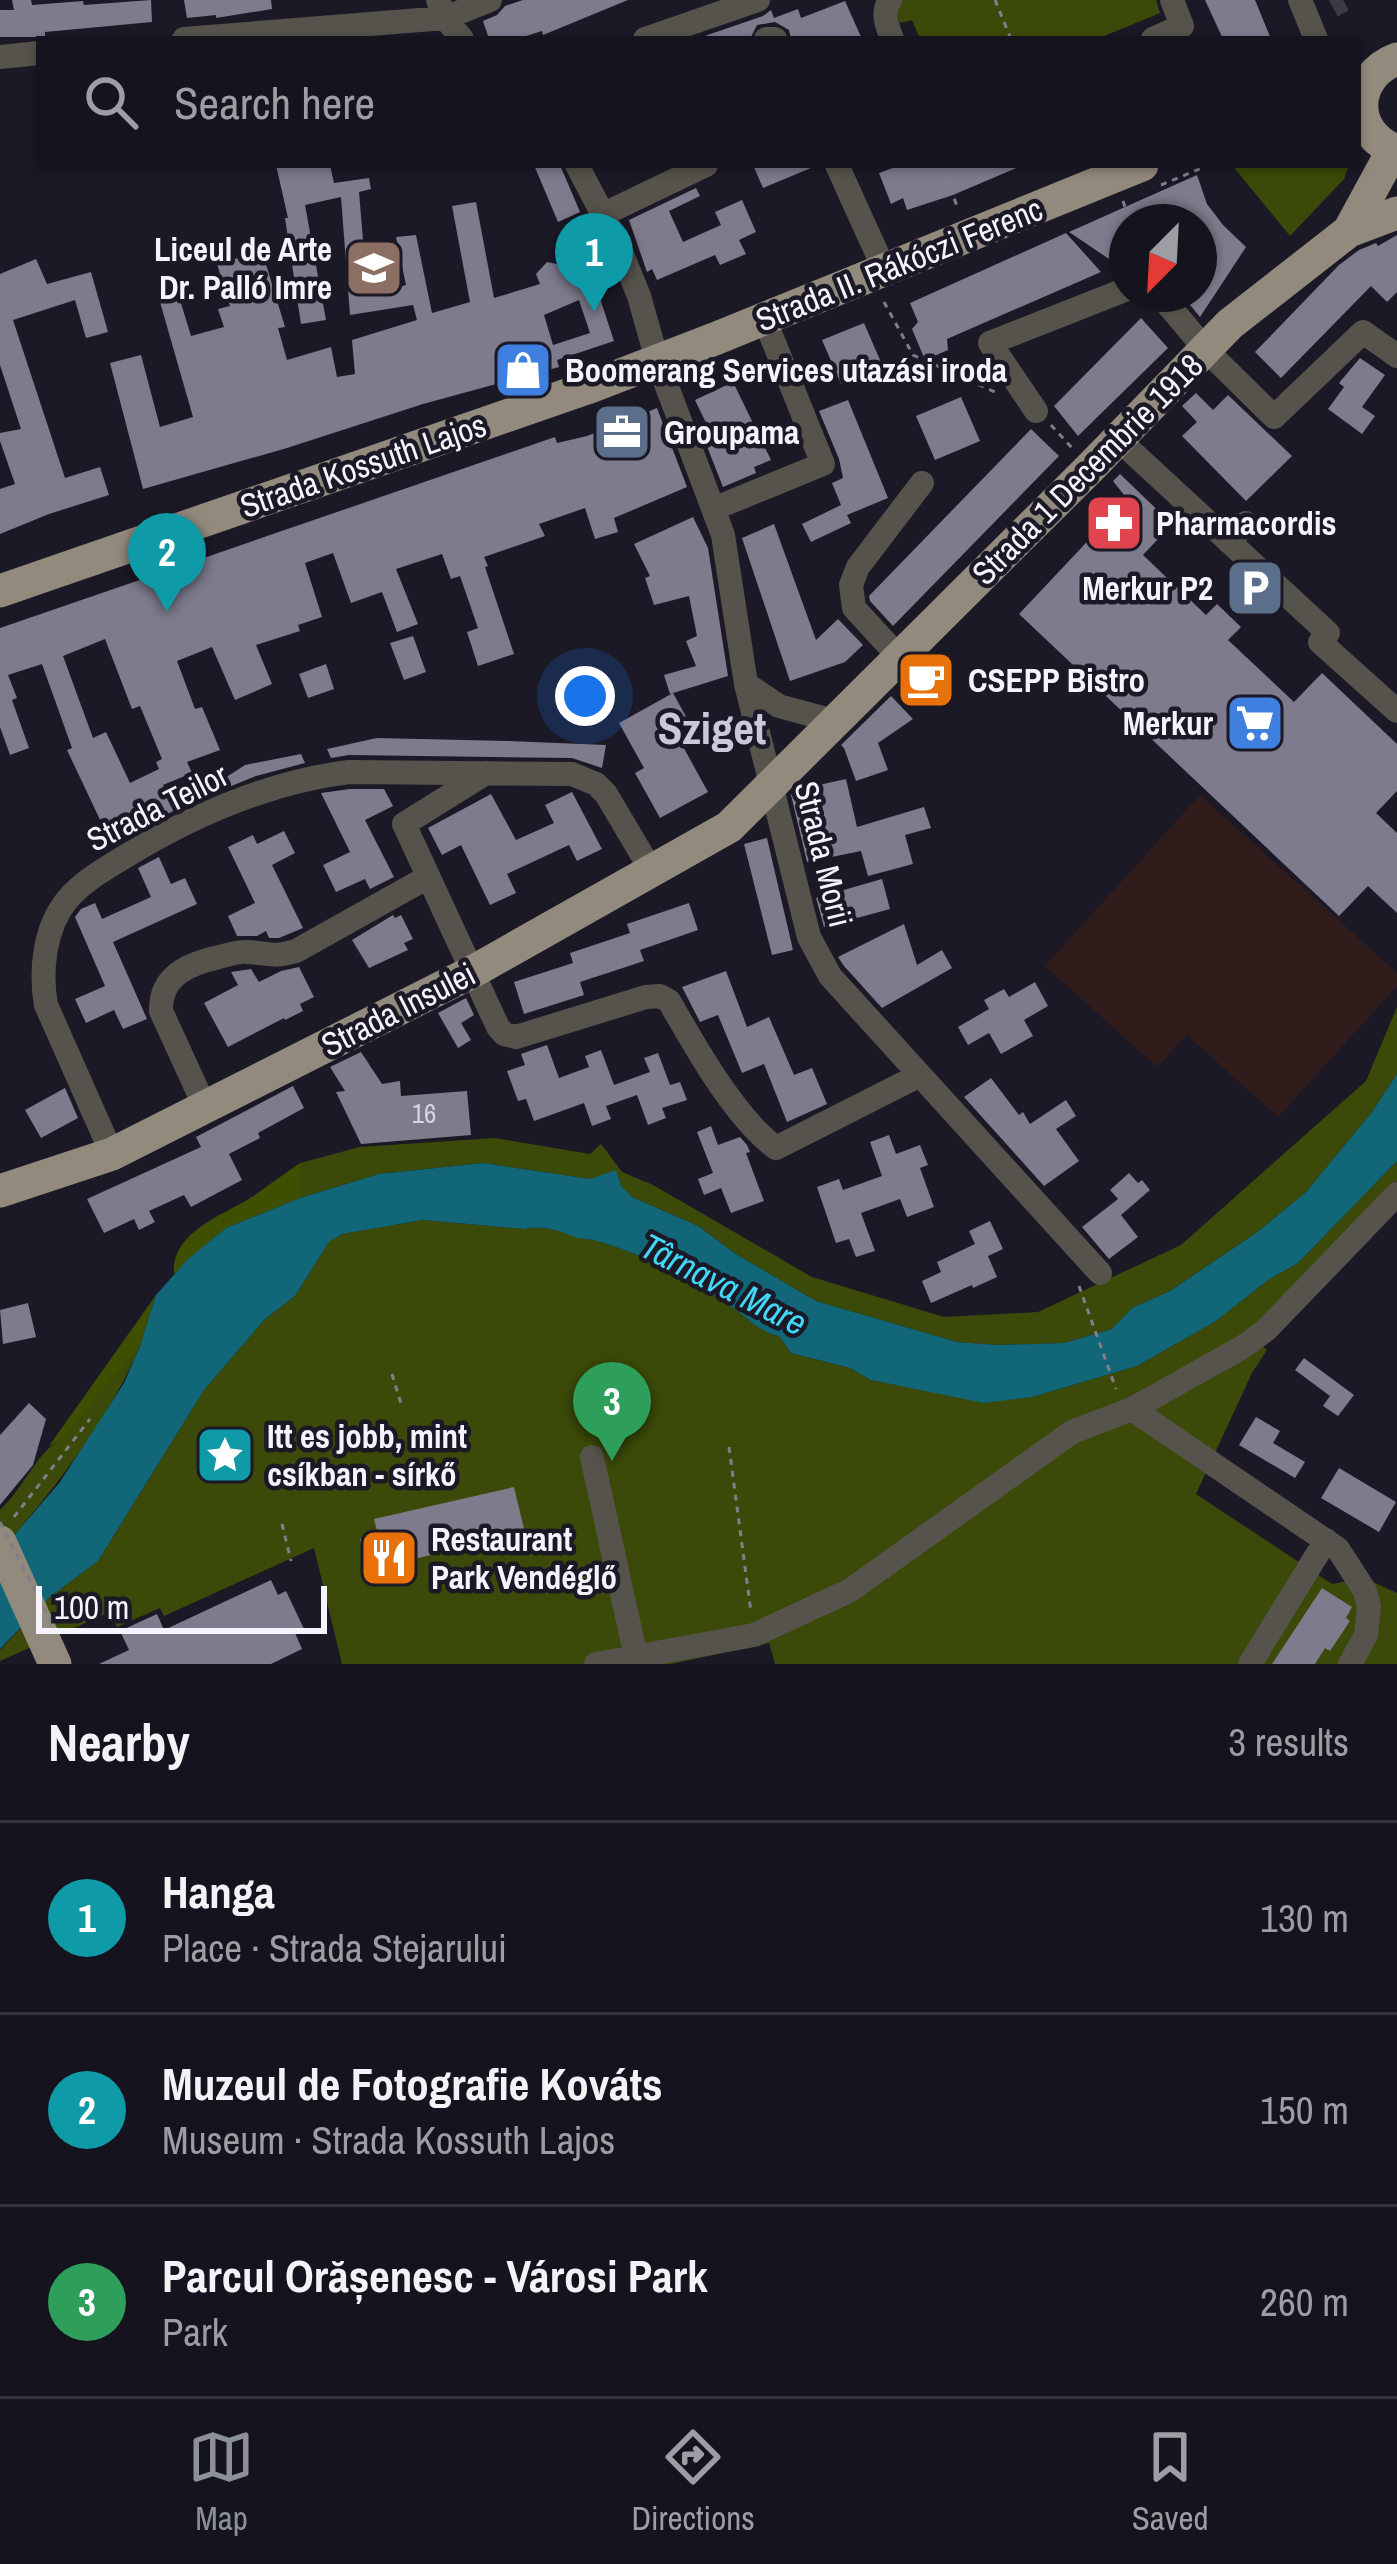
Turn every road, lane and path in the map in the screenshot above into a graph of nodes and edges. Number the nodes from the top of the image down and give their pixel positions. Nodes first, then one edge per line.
1 (490, 0) edge
2 (758, 0) edge
3 (890, 0) edge
4 (995, 0) edge
5 (1172, 0) edge
6 (1331, 6) dead end
7 (441, 9) edge
8 (1308, 19) edge
9 (210, 36) edge
10 (460, 36) edge
11 (654, 36) edge
12 (891, 36) edge
13 (1009, 36) edge
14 (1160, 36) edge
15 (36, 52) edge
16 (0, 57) edge
17 (1397, 59) edge
18 (1361, 79) edge
19 (1390, 159) edge
20 (579, 168) edge
21 (700, 168) edge
22 (837, 168) edge
23 (943, 168) edge
24 (1135, 168) edge
25 (1397, 213) edge
26 (604, 214) junction
27 (1349, 231) junction
28 (968, 235) junction
29 (877, 271) junction
30 (1109, 296) edge
31 (1174, 312) edge
32 (764, 318) junction
33 (1206, 350) junction
34 (1397, 356) edge
35 (657, 361) junction
36 (995, 392) dead end
37 (1036, 411) joint
38 (1118, 439) junction
39 (1091, 467) junction
40 (922, 483) dead end
41 (713, 509) junction
42 (0, 590) edge
43 (899, 657) junction
44 (746, 684) junction
45 (1397, 711) edge
46 (834, 721) junction
47 (486, 773) junction
48 (773, 786) junction
49 (651, 870) junction
50 (428, 877) junction
51 (474, 971) junction
52 (920, 1075) junction
53 (205, 1107) junction
54 (112, 1154) junction
55 (0, 1190) edge
56 (1397, 1194) edge
57 (1100, 1273) dead end
58 (1078, 1287) dead end
59 (392, 1374) dead end
60 (1125, 1402) junction
61 (403, 1407) dead end
62 (90, 1419) dead end
63 (729, 1447) dead end
64 (592, 1457) dead end
65 (0, 1522) edge
66 (282, 1524) dead end
67 (0, 1532) edge
68 (0, 1542) edge
69 (1332, 1545) junction
70 (291, 1562) dead end
71 (754, 1635) junction
72 (51, 1644) edge
73 (636, 1657) junction
74 (596, 1664) edge
75 (1250, 1664) edge
76 (1350, 1664) edge

1 - 7 street
2 - 11 street
3 - 12 street
4 - 13 path
5 - 14 street
6 - 8 street
7 - 9 street
7 - 10 street
15 - 16 street
17 - 18 main road
18 - 19 main road
19 - 27 main road, Strada 1 Decembrie 1918
20 - 26 street, Strada Morii
21 - 26 street
22 - 29 street
23 - 28 path
24 - 28 main road, Strada II. Rákóczi Ferenc
25 - 27 main road
26 - 35 street, Strada Morii
27 - 33 main road, Strada 1 Decembrie 1918
28 - 29 main road, Strada II. Rákóczi Ferenc
29 - 32 main road, Strada II. Rákóczi Ferenc
29 - 36 path
30 - 37 street
31 - 33 street
32 - 35 main road, Strada II. Rákóczi Ferenc
32 - 41 street
33 - 34 street
33 - 38 main road, Strada 1 Decembrie 1918
35 - 41 street, Strada Morii
35 - 42 main road, Strada Kossuth Lajos
37 - 39 path
38 - 39 main road, Strada 1 Decembrie 1918
38 - 45 street
39 - 43 main road, Strada 1 Decembrie 1918
40 - 43 street
41 - 44 street, Strada Morii
43 - 46 main road, Strada 1 Decembrie 1918
44 - 46 street
44 - 48 street, Strada Morii
46 - 48 main road, Strada 1 Decembrie 1918
47 - 49 street, Strada Teilor
47 - 50 street
47 - 54 street, Strada Teilor
48 - 49 main road, Strada Insulei
48 - 52 street, Strada Morii
49 - 51 main road, Strada Insulei
50 - 51 street
50 - 53 street
51 - 52 street
51 - 53 main road, Strada Insulei
52 - 57 street, Strada Morii
53 - 54 main road, Strada Insulei
54 - 55 main road, Strada Insulei
56 - 60 street
58 - 60 path
59 - 61 path
60 - 69 street
60 - 71 street
62 - 67 path
63 - 71 path
64 - 73 street
65 - 72 path, bridge
66 - 70 path
68 - 72 main road
69 - 75 street
69 - 76 street
71 - 73 street
73 - 74 street

